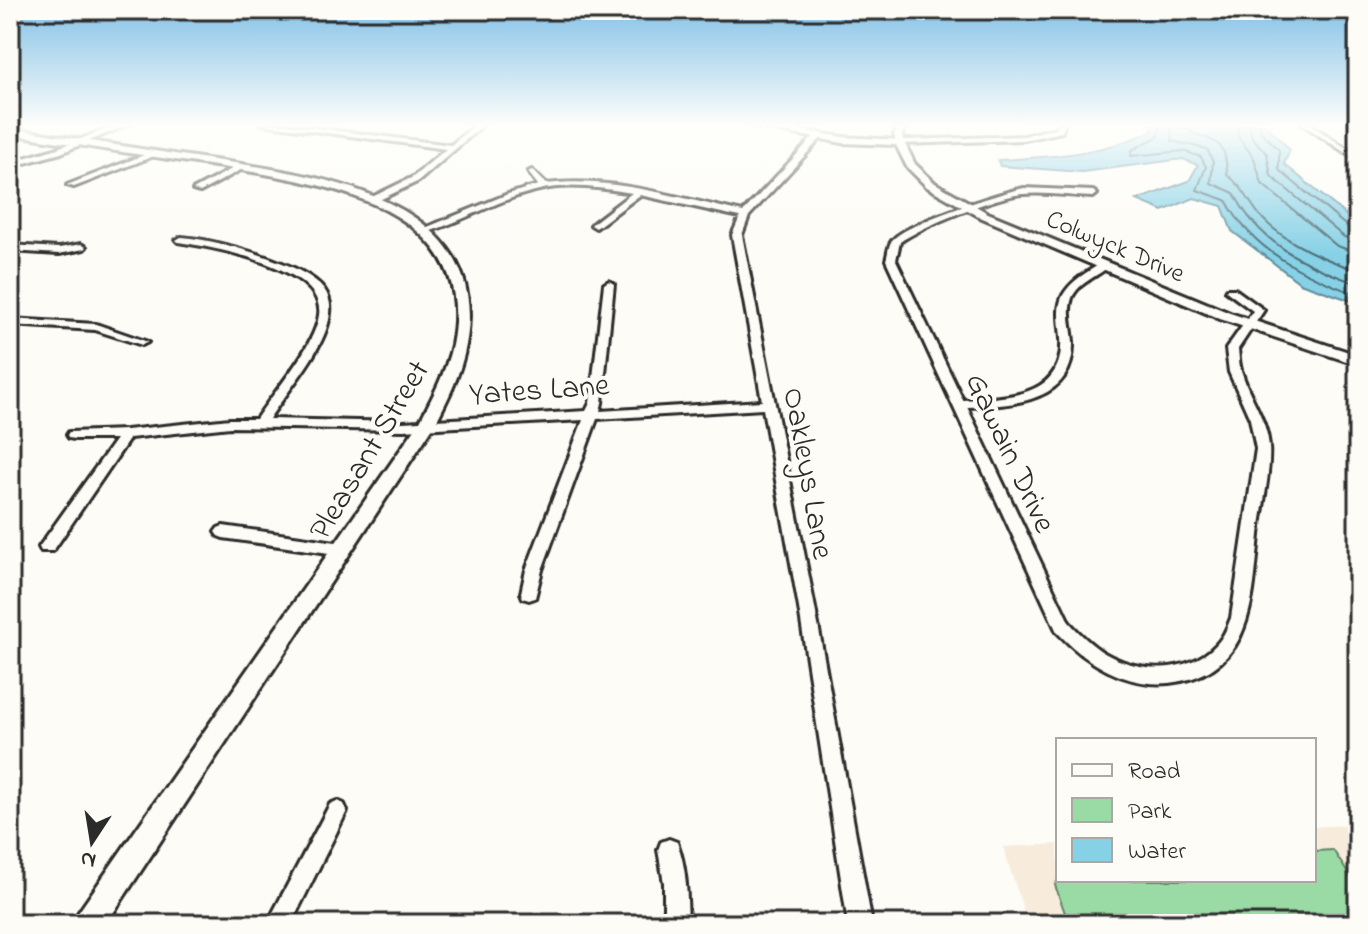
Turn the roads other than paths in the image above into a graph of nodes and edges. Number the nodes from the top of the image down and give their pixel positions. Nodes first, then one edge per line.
1 (118, 168) edge
2 (241, 168) edge
3 (245, 168) edge
4 (430, 168) edge
5 (789, 168) edge
6 (913, 168) edge
7 (532, 172) dead end
8 (71, 185) dead end
9 (543, 186) junction
10 (197, 190) dead end
11 (636, 194) junction
12 (1093, 194) dead end
13 (375, 199) junction
14 (970, 208) junction
15 (745, 215) junction
16 (596, 225) dead end
17 (425, 230) junction
18 (181, 240) dead end
19 (81, 247) dead end
20 (10, 248) edge
21 (1104, 266) junction
22 (609, 284) dead end
23 (1231, 291) dead end
24 (10, 322) edge
25 (1248, 325) junction
26 (142, 342) dead end
27 (1358, 360) edge
28 (958, 404) junction
29 (769, 405) junction
30 (593, 412) junction
31 (261, 422) junction
32 (427, 424) junction
33 (126, 434) junction
34 (74, 435) dead end
35 (223, 532) dead end
36 (47, 547) dead end
37 (343, 549) junction
38 (529, 593) dead end
39 (337, 811) dead end
40 (669, 850) dead end
41 (89, 924) edge
42 (279, 924) edge
43 (676, 924) edge
44 (860, 924) edge

1 - 8 street
2 - 10 street
3 - 13 street, Pleasant Street
4 - 13 street
5 - 15 street
6 - 14 street, Colwyck Drive
7 - 9 street
9 - 11 street
9 - 17 street
11 - 15 street
11 - 16 street
12 - 14 street
13 - 17 street, Pleasant Street
14 - 21 street, Colwyck Drive
14 - 28 street, Gawain Drive
15 - 29 street, Oakleys Lane
17 - 32 street, Pleasant Street
18 - 31 street
19 - 20 street
21 - 25 street, Colwyck Drive
21 - 28 street
22 - 30 street
23 - 25 street
24 - 26 street
25 - 27 street, Colwyck Drive
25 - 28 street, Gawain Drive
29 - 30 street, Yates Lane
29 - 44 street, Oakleys Lane
30 - 32 street, Yates Lane
30 - 38 street
31 - 32 street, Yates Lane
31 - 33 street, Yates Lane
32 - 37 street, Pleasant Street
33 - 34 street, Yates Lane
33 - 36 street
35 - 37 street
37 - 41 street, Pleasant Street
39 - 42 street
40 - 43 street

